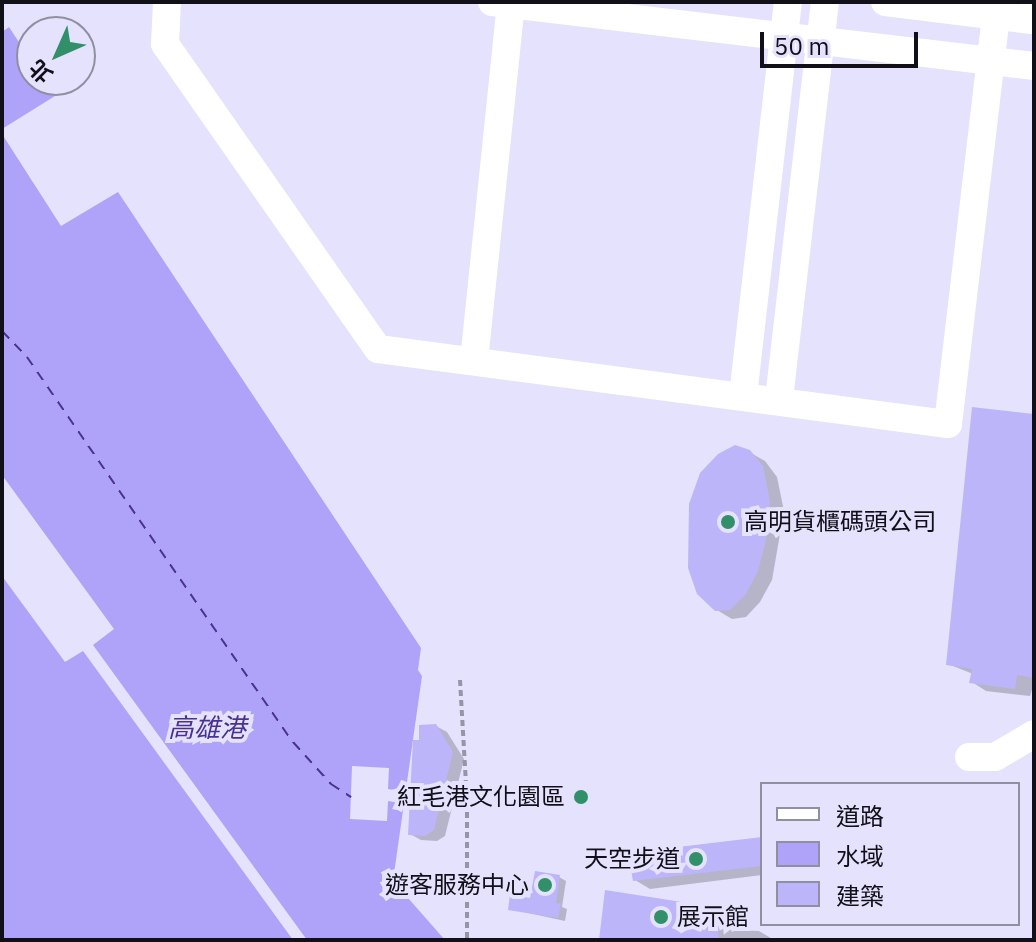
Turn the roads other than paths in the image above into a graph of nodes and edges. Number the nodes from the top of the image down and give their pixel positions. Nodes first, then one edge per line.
1 (167, 2) edge
2 (788, 2) edge
3 (825, 2) edge
4 (885, 2) edge
5 (1034, 2) edge
6 (505, 3) edge
7 (996, 15) junction
8 (784, 37) junction
9 (821, 41) junction
10 (990, 61) junction
11 (1034, 66) edge
12 (474, 361) junction
13 (743, 396) junction
14 (779, 399) junction
15 (1034, 734) edge
16 (969, 757) dead end

1 - 12 street
2 - 8 street
3 - 9 street
4 - 7 street
5 - 7 street
6 - 8 street
6 - 12 street
7 - 10 street
8 - 9 street
8 - 13 street
9 - 10 street
9 - 14 street
10 - 11 street
10 - 14 street
12 - 13 street
13 - 14 street
15 - 16 street

